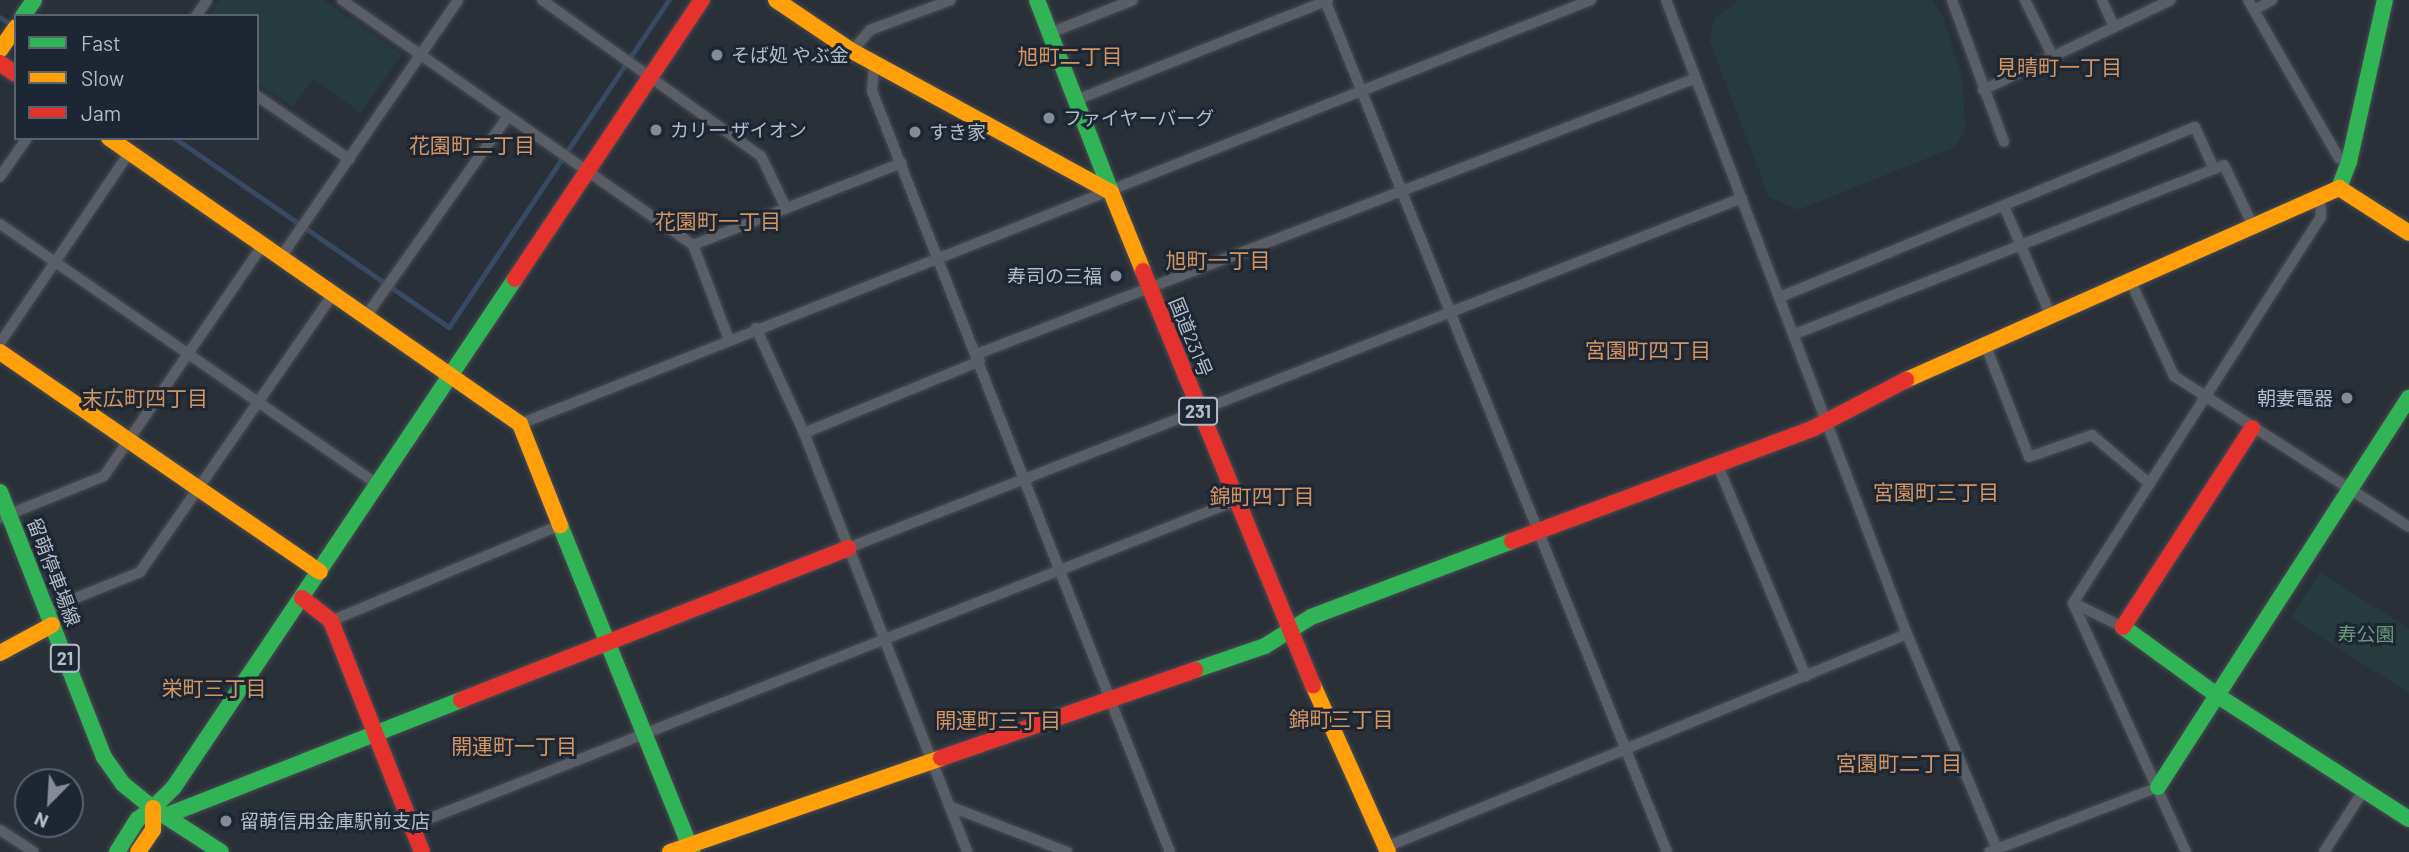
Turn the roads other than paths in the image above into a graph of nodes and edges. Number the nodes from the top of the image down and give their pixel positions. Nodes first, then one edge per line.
1 (342, 0) edge
2 (458, 0) edge
3 (542, 0) edge
4 (702, 0) edge
5 (776, 0) edge
6 (951, 0) edge
7 (1037, 0) edge
8 (1133, 0) edge
9 (1326, 0) edge
10 (1591, 0) edge
11 (1666, 0) edge
12 (1952, 0) edge
13 (2025, 0) edge
14 (2102, 0) edge
15 (2171, 0) edge
16 (2272, 0) edge
17 (2385, 0) edge
18 (2251, 5) edge
19 (2114, 27) junction
20 (14, 30) edge
21 (1050, 33) junction
22 (0, 50) edge
23 (852, 51) junction
24 (421, 55) junction
25 (2053, 57) junction
26 (874, 63) junction
27 (652, 76) junction
28 (1696, 78) junction
29 (1983, 90) junction
30 (1361, 93) junction
31 (259, 97) edge
32 (1076, 100) junction
33 (508, 116) junction
34 (26, 140) edge
35 (111, 140) edge
36 (2004, 142) dead end
37 (129, 153) junction
38 (349, 159) junction
39 (2349, 162) junction
40 (901, 163) junction
41 (2214, 169) junction
42 (588, 172) junction
43 (0, 177) edge
44 (2339, 188) junction
45 (1400, 191) junction
46 (1111, 192) junction
47 (2320, 194) junction
48 (1742, 198) junction
49 (2004, 206) junction
50 (786, 208) junction
51 (0, 224) edge
52 (2252, 224) junction
53 (2409, 233) edge
54 (2020, 244) junction
55 (263, 245) junction
56 (693, 245) junction
57 (282, 257) junction
58 (940, 259) junction
59 (54, 261) junction
60 (2129, 278) junction
61 (1149, 290) junction
62 (334, 293) junction
63 (1780, 297) junction
64 (1449, 312) junction
65 (2050, 314) junction
66 (366, 316) junction
67 (757, 328) junction
68 (1795, 334) junction
69 (729, 340) junction
70 (0, 343) edge
71 (1985, 344) junction
72 (0, 352) edge
73 (186, 353) junction
74 (978, 357) junction
75 (453, 375) junction
76 (2409, 398) edge
77 (2205, 399) junction
78 (259, 403) junction
79 (1198, 409) junction
80 (1827, 419) junction
81 (520, 424) junction
82 (2252, 428) junction
83 (804, 433) junction
84 (128, 439) junction
85 (1718, 466) junction
86 (1025, 476) junction
87 (2150, 484) junction
88 (378, 485) junction
89 (200, 489) junction
90 (2350, 489) junction
91 (0, 492) edge
92 (1235, 502) junction
93 (4, 516) edge
94 (563, 524) junction
95 (2409, 527) edge
96 (1538, 532) junction
97 (848, 548) junction
98 (1060, 567) junction
99 (320, 572) junction
100 (302, 598) junction
101 (2073, 603) junction
102 (49, 617) junction
103 (331, 621) junction
104 (2123, 626) junction
105 (1288, 629) junction
106 (1907, 634) junction
107 (882, 637) junction
108 (610, 641) junction
109 (0, 653) edge
110 (1805, 676) junction
111 (2218, 696) junction
112 (1112, 700) junction
113 (646, 732) junction
114 (379, 735) junction
115 (1629, 750) junction
116 (933, 762) junction
117 (2158, 787) junction
118 (2364, 790) junction
119 (949, 806) junction
120 (159, 812) junction
121 (2409, 819) edge
122 (413, 825) junction
123 (0, 830) edge
124 (690, 849) edge
125 (1382, 850) edge
126 (1993, 850) edge
127 (1662, 851) edge
128 (34, 852) edge
129 (117, 852) edge
130 (138, 852) edge
131 (221, 852) edge
132 (422, 852) edge
133 (670, 852) edge
134 (967, 852) edge
135 (1067, 852) edge
136 (1170, 852) edge
137 (2186, 852) edge
138 (2324, 852) edge

1 - 24 street
2 - 24 street
3 - 27 street
4 - 27 main road
5 - 23 main road
6 - 23 street
7 - 21 main road, 国道231号
8 - 21 street
9 - 30 street
9 - 32 street
10 - 30 street
11 - 28 street
12 - 29 street
13 - 25 street
14 - 19 street
15 - 19 street
16 - 18 street
17 - 39 main road
18 - 39 street
19 - 25 street
20 - 22 main road
21 - 32 main road, 国道231号
23 - 26 main road
24 - 33 street
24 - 38 street
25 - 29 street
26 - 40 street
26 - 46 main road
27 - 42 main road
27 - 50 street
28 - 45 street
28 - 48 street
29 - 36 street
30 - 45 street
30 - 46 street
31 - 38 street
32 - 46 main road, 国道231号
33 - 42 street
33 - 66 street
34 - 43 street
35 - 37 main road
37 - 55 main road
37 - 59 street
38 - 57 street
39 - 44 main road
40 - 50 street
40 - 58 street
41 - 49 street
41 - 52 street
41 - 54 street
42 - 56 street
42 - 75 main road
44 - 47 main road
44 - 53 main road
45 - 61 street
45 - 64 street
46 - 58 street
46 - 61 main road, 国道231号 / 231
47 - 52 main road
47 - 77 street
48 - 63 street
48 - 64 street
49 - 54 street
49 - 63 street
50 - 56 street
51 - 59 street
52 - 60 main road
54 - 65 street
54 - 68 street
55 - 57 main road
55 - 73 street
56 - 69 street
57 - 62 main road
58 - 67 street
58 - 74 street
59 - 70 street
59 - 73 street
60 - 65 main road
60 - 77 street
61 - 74 street
61 - 79 main road, 国道231号 / 231
62 - 66 main road
62 - 78 street
63 - 68 street
64 - 79 street
64 - 96 street
65 - 71 main road
66 - 75 main road
67 - 69 street
67 - 83 street
68 - 80 street
69 - 81 street
71 - 80 main road
71 - 87 street
72 - 84 main road
73 - 78 street
73 - 84 street
74 - 83 street
74 - 86 street
75 - 81 main road
75 - 88 main road
76 - 90 main road
77 - 82 street
77 - 87 street
78 - 88 street
78 - 89 street
79 - 86 street
79 - 92 main road, 国道231号 / 231
80 - 85 main road
80 - 106 street
81 - 94 main road
82 - 90 street
82 - 104 main road
83 - 97 street
84 - 89 main road
84 - 93 street
85 - 96 main road
85 - 110 street
86 - 97 street
86 - 98 street
87 - 101 street
88 - 99 main road
89 - 99 main road
89 - 102 street
90 - 95 street
90 - 111 main road
91 - 93 main road, 留萌停車場線 / 21
92 - 98 street
92 - 105 main road, 国道231号 / 231
93 - 102 main road, 留萌停車場線 / 21
94 - 103 street
94 - 108 main road
96 - 105 main road
96 - 115 street
97 - 107 street
97 - 108 main road
98 - 107 street
98 - 112 street
99 - 100 main road
100 - 103 main road
100 - 120 main road
101 - 104 street
101 - 117 street
102 - 109 main road
102 - 120 main road, 留萌停車場線 / 21
103 - 114 main road
104 - 111 main road
105 - 112 main road
105 - 125 main road, 国道231号 / 231
106 - 110 street
106 - 126 street
107 - 113 street
107 - 116 street
108 - 113 main road
108 - 114 main road
110 - 115 street
111 - 117 main road
111 - 118 main road
112 - 116 main road
112 - 136 street
113 - 122 street
113 - 124 main road
114 - 120 main road
114 - 122 main road
115 - 125 street
115 - 127 street
116 - 119 street
116 - 124 main road
117 - 126 street
117 - 137 street
118 - 121 main road
118 - 138 street
119 - 134 street
119 - 135 street
120 - 129 main road
120 - 130 main road
120 - 131 main road, 留萌停車場線
122 - 132 main road
123 - 128 street
124 - 133 main road

